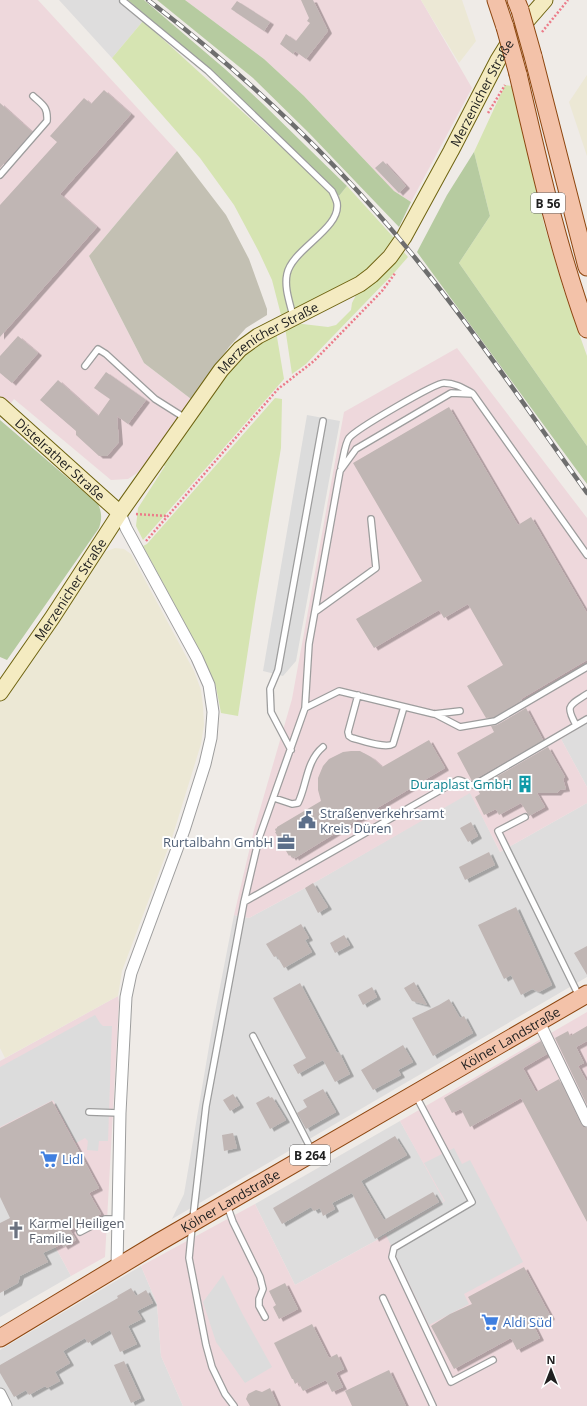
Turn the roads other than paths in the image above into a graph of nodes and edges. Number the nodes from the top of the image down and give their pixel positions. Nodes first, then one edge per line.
1 (496, 0) edge
2 (545, 0) edge
3 (123, 1) dead end
4 (518, 5) edge
5 (33, 96) dead end
6 (0, 176) edge
7 (587, 267) edge
8 (294, 317) junction
9 (587, 329) edge
10 (86, 366) dead end
11 (474, 394) junction
12 (0, 405) edge
13 (187, 419) junction
14 (323, 421) dead end
15 (340, 471) junction
16 (120, 513) junction
17 (371, 519) dead end
18 (587, 555) edge
19 (315, 612) junction
20 (587, 667) edge
21 (0, 693) edge
22 (587, 694) edge
23 (358, 695) junction
24 (404, 707) junction
25 (305, 708) junction
26 (460, 711) dead end
27 (434, 714) junction
28 (587, 719) edge
29 (576, 726) junction
30 (323, 747) dead end
31 (291, 750) junction
32 (274, 798) junction
33 (525, 816) dead end
34 (244, 902) junction
35 (584, 996) edge
36 (539, 1022) junction
37 (253, 1036) dead end
38 (415, 1094) junction
39 (89, 1112) dead end
40 (120, 1113) junction
41 (587, 1120) edge
42 (313, 1153) junction
43 (226, 1203) junction
44 (118, 1219) junction
45 (192, 1223) junction
46 (80, 1232) dead end
47 (117, 1267) junction
48 (383, 1298) dead end
49 (265, 1317) dead end
50 (0, 1338) edge
51 (493, 1360) dead end
52 (0, 1394) edge
53 (6, 1406) edge
54 (234, 1406) edge
55 (433, 1406) edge

1 - 9 main road, B 56, bridge
2 - 8 street, Merzenicher Straße
3 - 8 lane
4 - 7 main road, B 56, bridge
5 - 6 lane
8 - 13 street, Merzenicher Straße
10 - 13 lane
11 - 15 lane
11 - 15 lane
11 - 18 lane
12 - 16 street, Distelrather Straße
13 - 16 street, Merzenicher Straße
14 - 31 lane
15 - 19 lane
16 - 21 street, Merzenicher Straße
16 - 40 street
17 - 19 lane
19 - 25 lane
20 - 27 lane
22 - 29 lane
23 - 24 lane
23 - 24 lane
23 - 25 lane
24 - 27 lane
25 - 31 lane
26 - 27 lane
28 - 29 lane
29 - 34 lane
30 - 32 lane
31 - 32 lane
32 - 34 lane
33 - 35 lane
34 - 45 lane
35 - 36 main road, Kölner Landstraße / B 264
36 - 38 main road, Kölner Landstraße / B 264
36 - 41 street
37 - 42 lane
38 - 42 main road, Kölner Landstraße / B 264
38 - 51 lane
39 - 40 lane
40 - 44 street
42 - 43 main road, Kölner Landstraße / B 264
43 - 45 main road, Kölner Landstraße / B 264
43 - 49 lane
44 - 46 lane
44 - 47 street
45 - 47 main road, Kölner Landstraße / B 264
45 - 54 lane
47 - 50 main road, Kölner Landstraße / B 264
48 - 55 lane
52 - 53 street

